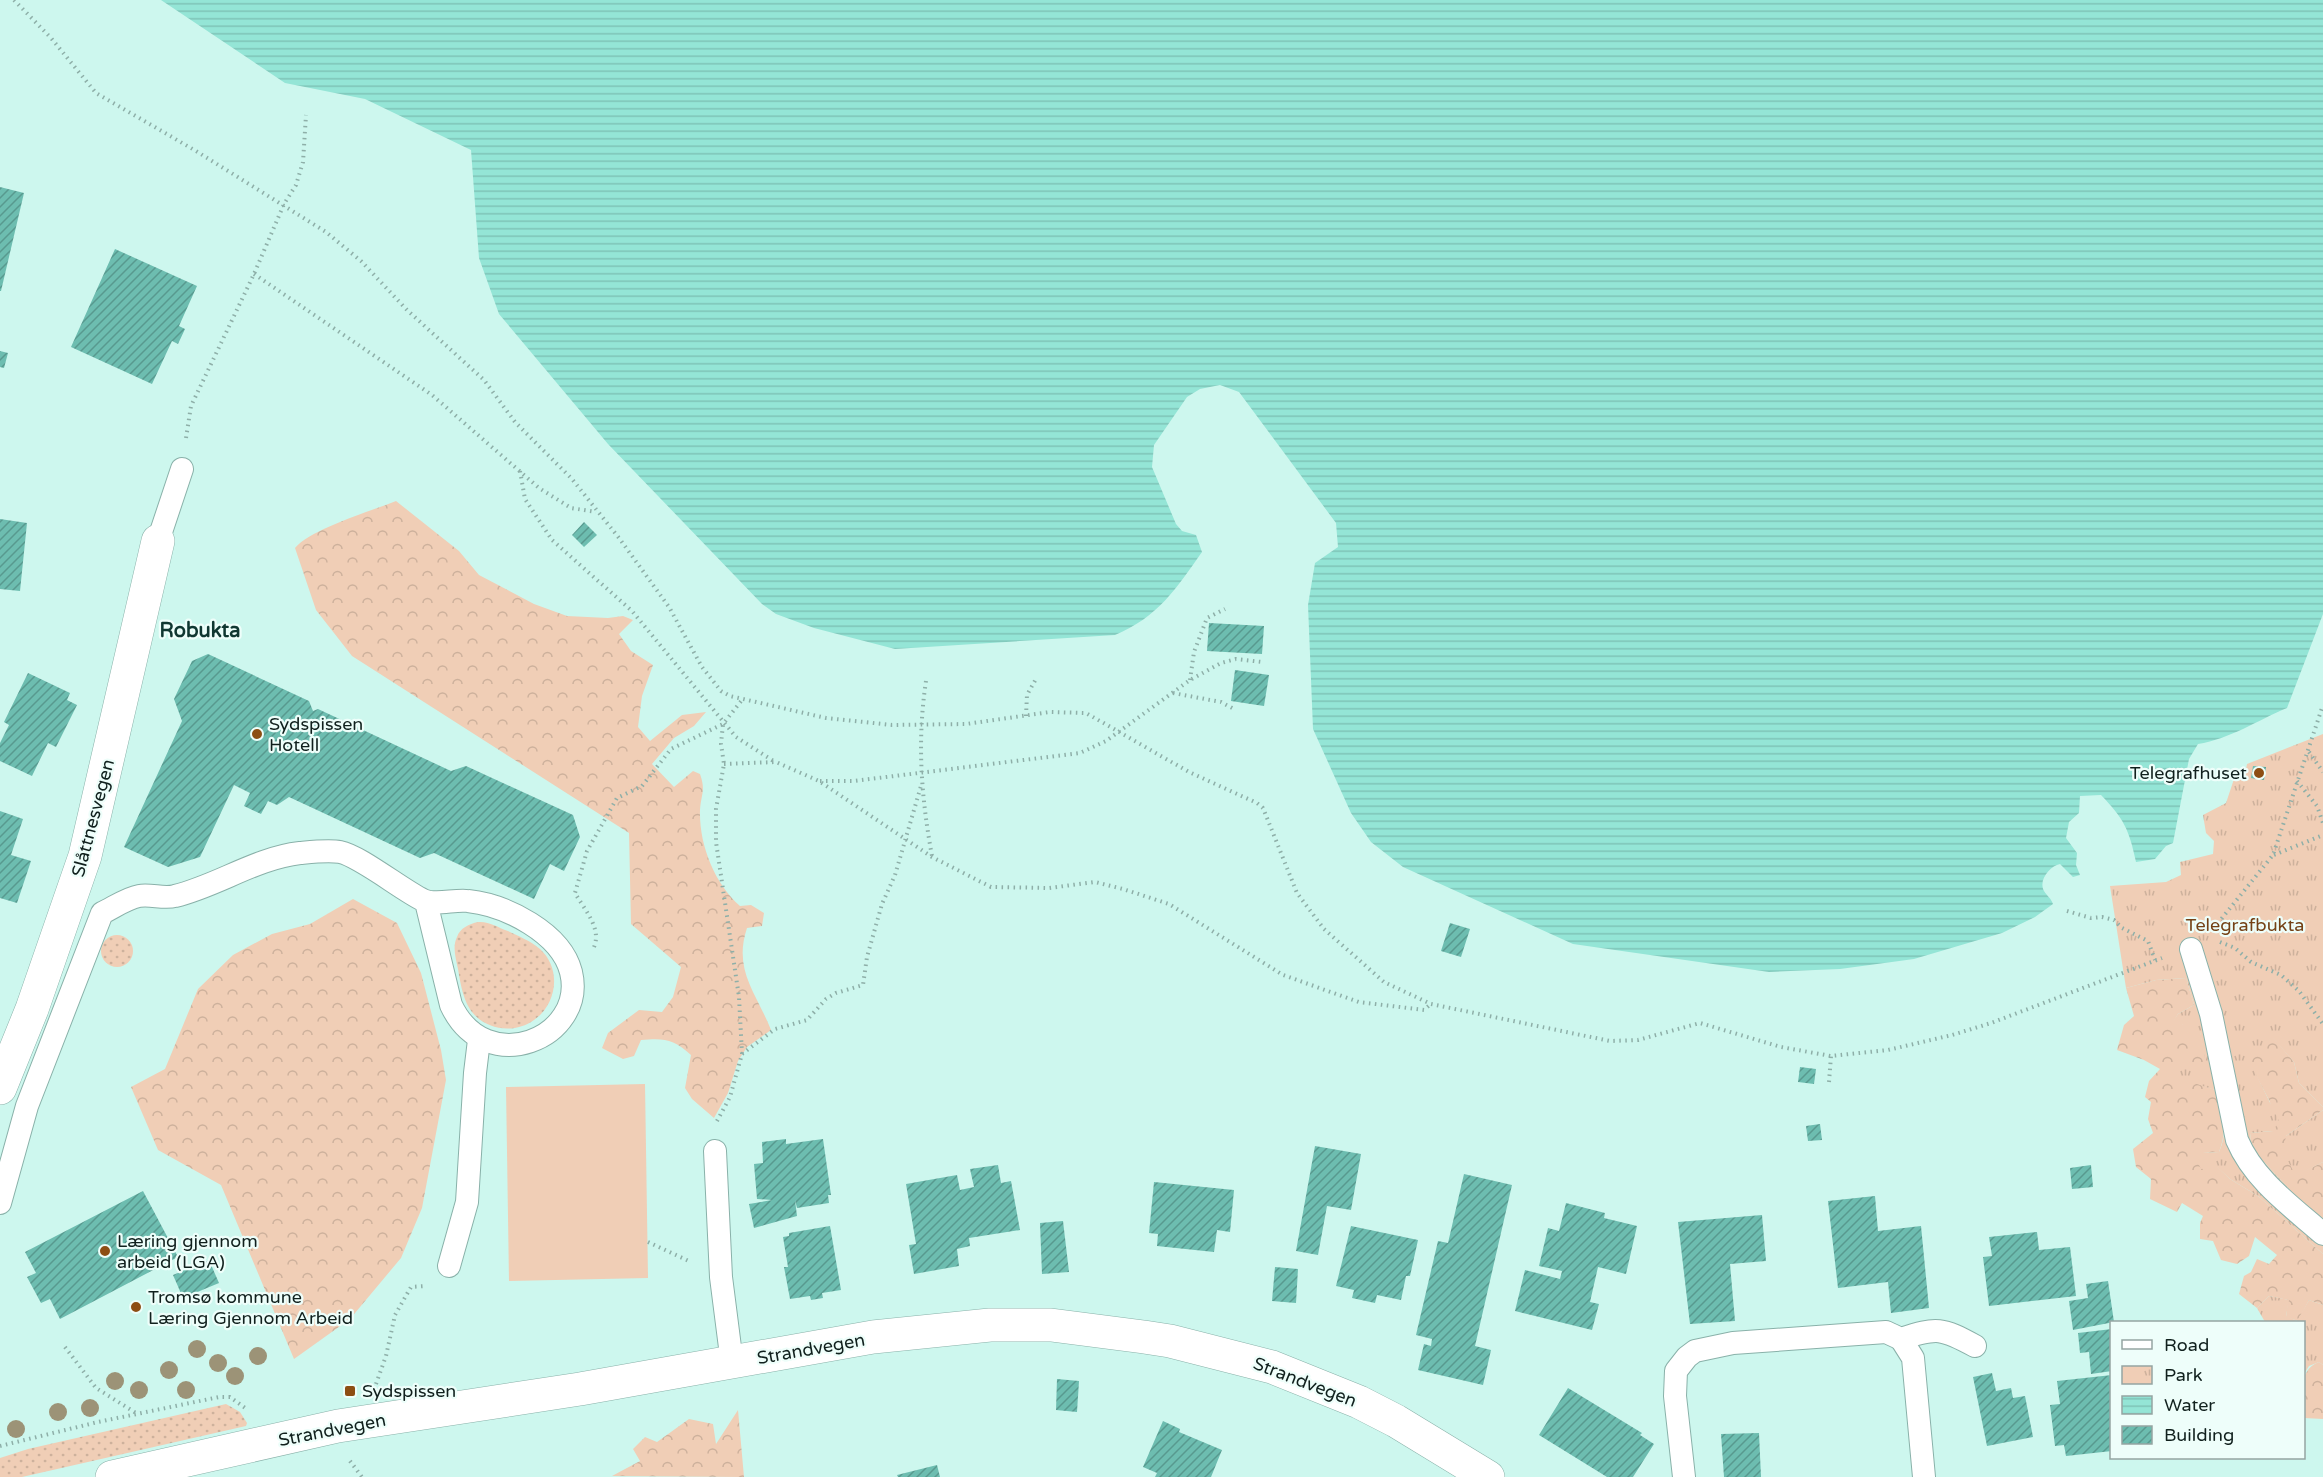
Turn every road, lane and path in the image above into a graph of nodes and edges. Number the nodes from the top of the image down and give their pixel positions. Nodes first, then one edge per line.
1 (14, 0) edge
2 (306, 115) dead end
3 (284, 204) junction
4 (254, 274) junction
5 (182, 469) joint
6 (519, 471) junction
7 (597, 512) junction
8 (158, 540) joint
9 (1225, 609) dead end
10 (1262, 662) dead end
11 (1037, 676) dead end
12 (1190, 680) junction
13 (926, 681) dead end
14 (1173, 693) junction
15 (742, 700) junction
16 (2323, 705) edge
17 (1234, 709) dead end
18 (1026, 716) junction
19 (920, 723) junction
20 (723, 724) junction
21 (1119, 731) junction
22 (2309, 752) junction
23 (776, 762) junction
24 (724, 764) junction
25 (2323, 772) edge
26 (920, 773) junction
27 (819, 781) junction
28 (2297, 781) junction
29 (921, 786) junction
30 (2323, 823) edge
31 (2323, 835) edge
32 (905, 840) junction
33 (2273, 855) junction
34 (932, 857) junction
35 (575, 893) dead end
36 (426, 902) junction
37 (2067, 911) dead end
38 (2196, 944) junction
39 (2155, 960) junction
40 (1431, 1004) junction
41 (2323, 1024) edge
42 (479, 1040) junction
43 (742, 1054) junction
44 (1831, 1056) junction
45 (1829, 1082) dead end
46 (0, 1088) edge
47 (715, 1151) joint
48 (0, 1203) edge
49 (2323, 1234) edge
50 (648, 1242) dead end
51 (449, 1266) joint
52 (721, 1277) junction
53 (1901, 1339) junction
54 (1975, 1346) dead end
55 (65, 1347) dead end
56 (732, 1363) junction
57 (250, 1412) dead end
58 (137, 1413) junction
59 (358, 1423) junction
60 (0, 1446) edge
61 (348, 1458) dead end
62 (112, 1477) edge
63 (362, 1477) edge
64 (1488, 1477) edge
65 (1684, 1477) edge
66 (1924, 1477) edge

1 - 3 path
2 - 3 path
3 - 4 path
3 - 7 path
4 - 5 path
4 - 6 path
5 - 8 lane
6 - 7 path
6 - 20 path
7 - 15 path
8 - 46 street, Slåttnesvegen
9 - 12 path
10 - 12 path
11 - 18 path
12 - 14 path
13 - 19 path
14 - 17 path
14 - 21 path
15 - 19 path
15 - 20 path
16 - 22 path
18 - 19 path
18 - 21 path
19 - 26 path
20 - 23 path
20 - 24 path
20 - 35 path
21 - 26 path
21 - 40 path
22 - 25 path
22 - 28 path
23 - 24 path
23 - 27 path
24 - 43 path
26 - 27 path
26 - 29 path
27 - 32 path
28 - 30 path
28 - 33 path
29 - 32 path
29 - 34 path
31 - 33 path
32 - 34 path
32 - 43 path
33 - 38 path
34 - 40 path
36 - 42 lane
36 - 42 lane
36 - 48 lane
37 - 39 path
38 - 39 path
38 - 41 path
38 - 49 lane
39 - 44 path
40 - 44 path
42 - 51 lane
43 - 47 path
44 - 45 path
47 - 52 lane
50 - 52 path
51 - 59 path
52 - 56 lane
53 - 54 lane
53 - 65 lane
53 - 66 lane
55 - 58 path
56 - 59 street, Strandvegen
56 - 64 street, Strandvegen
57 - 58 path
58 - 60 path
59 - 62 street, Strandvegen
61 - 63 path

